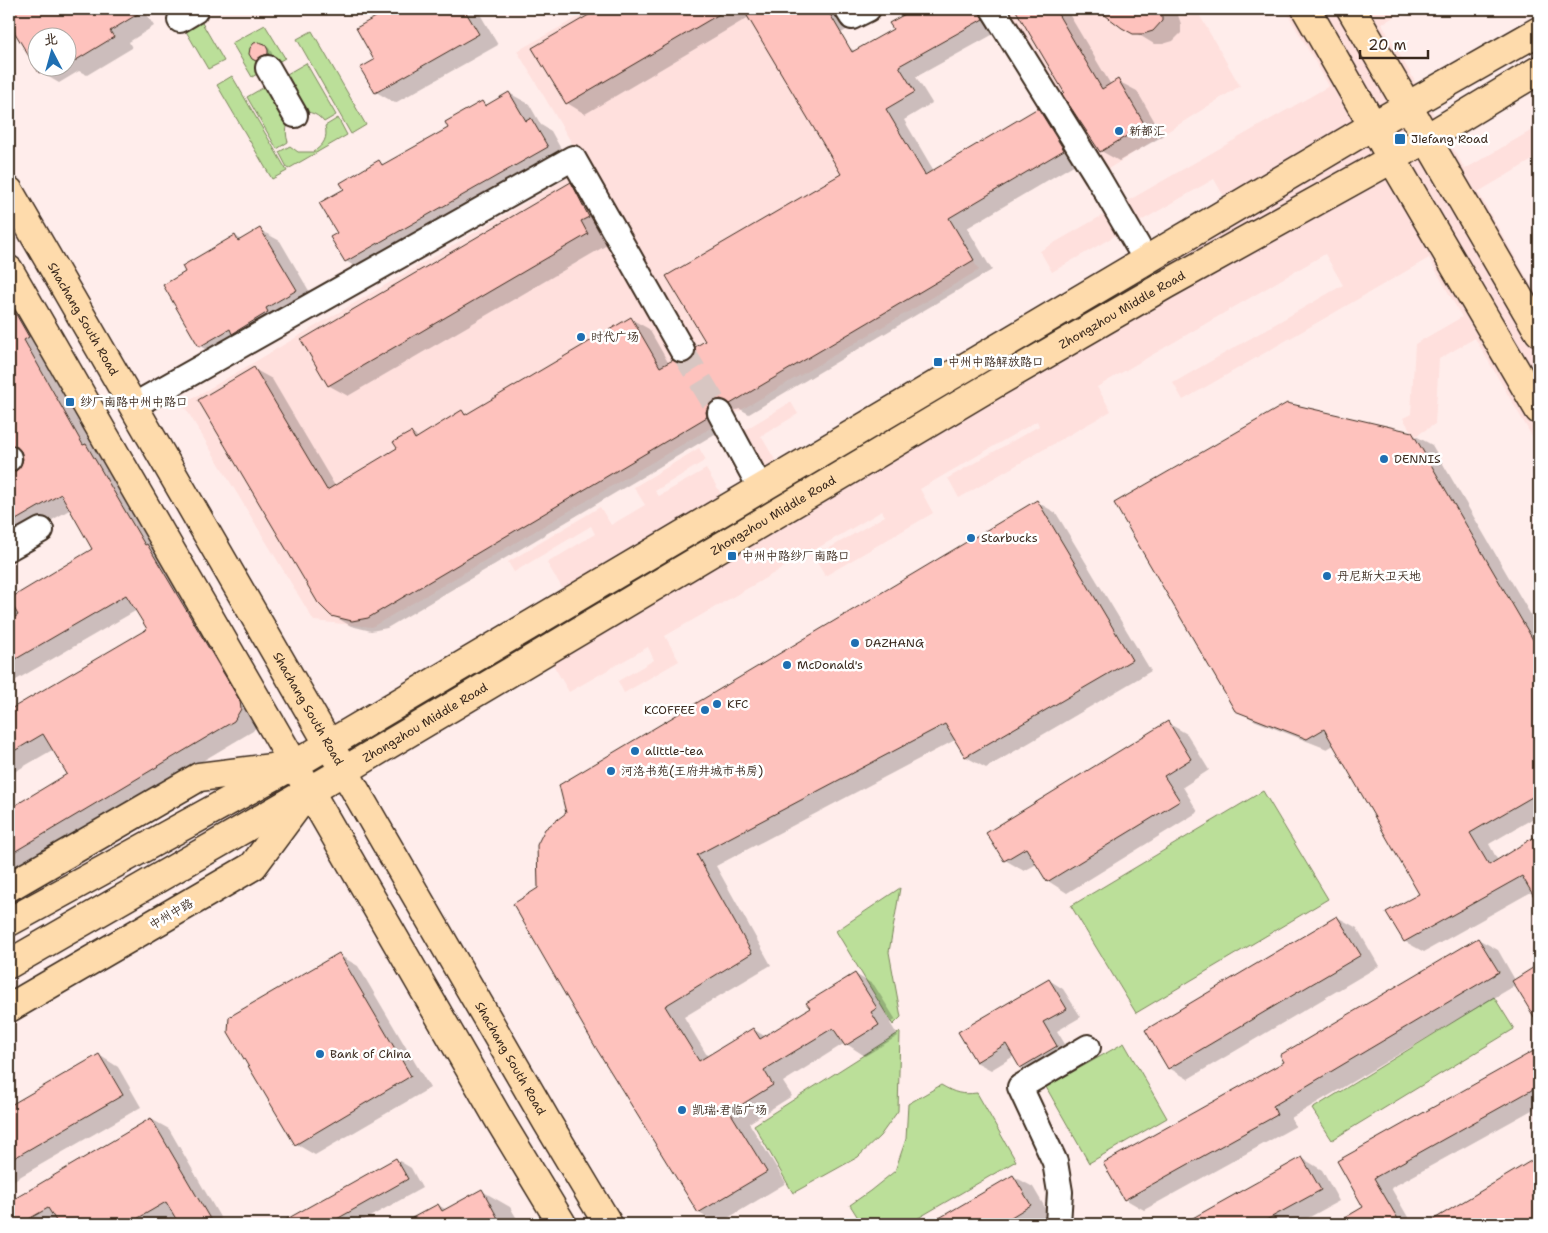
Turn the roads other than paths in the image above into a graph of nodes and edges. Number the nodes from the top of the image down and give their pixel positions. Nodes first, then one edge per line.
1 (847, 9) edge
2 (868, 9) edge
3 (993, 9) edge
4 (1306, 9) edge
5 (1351, 9) edge
6 (1539, 31) edge
7 (268, 68) dead end
8 (1539, 70) edge
9 (1408, 106) junction
10 (295, 115) dead end
11 (1374, 125) junction
12 (1426, 138) junction
13 (1392, 159) junction
14 (9, 191) edge
15 (1146, 260) junction
16 (9, 270) edge
17 (1539, 332) edge
18 (682, 350) tunnel mouth
19 (133, 406) junction
20 (1539, 410) edge
21 (720, 413) tunnel mouth
22 (760, 487) junction
23 (41, 530) dead end
24 (9, 548) edge
25 (328, 744) junction
26 (294, 765) junction
27 (344, 771) junction
28 (308, 790) junction
29 (9, 887) edge
30 (9, 922) edge
31 (9, 964) edge
32 (9, 1008) edge
33 (1088, 1047) dead end
34 (562, 1224) edge
35 (608, 1224) edge
36 (1058, 1224) edge

1 - 2 street
3 - 15 street
4 - 11 main road
5 - 9 main road
6 - 9 main road
7 - 10 street
8 - 12 main road, Zhongzhou Middle Road
9 - 11 main road
9 - 12 main road
11 - 13 main road
11 - 15 main road
12 - 13 main road, Zhongzhou Middle Road
12 - 17 main road
13 - 20 main road
13 - 27 main road, Zhongzhou Middle Road
14 - 19 main road, Shachang South Road
15 - 22 main road
16 - 26 main road
18 - 19 street
19 - 25 main road, Shachang South Road
21 - 22 street
22 - 25 main road
23 - 24 street
25 - 26 main road
25 - 27 main road, Shachang South Road
26 - 28 main road
26 - 29 main road
26 - 30 main road
27 - 28 main road, Zhongzhou Middle Road
27 - 35 main road, Shachang South Road
28 - 31 main road, Zhongzhou Middle Road
28 - 32 main road, 中州中路
28 - 34 main road
33 - 36 street

